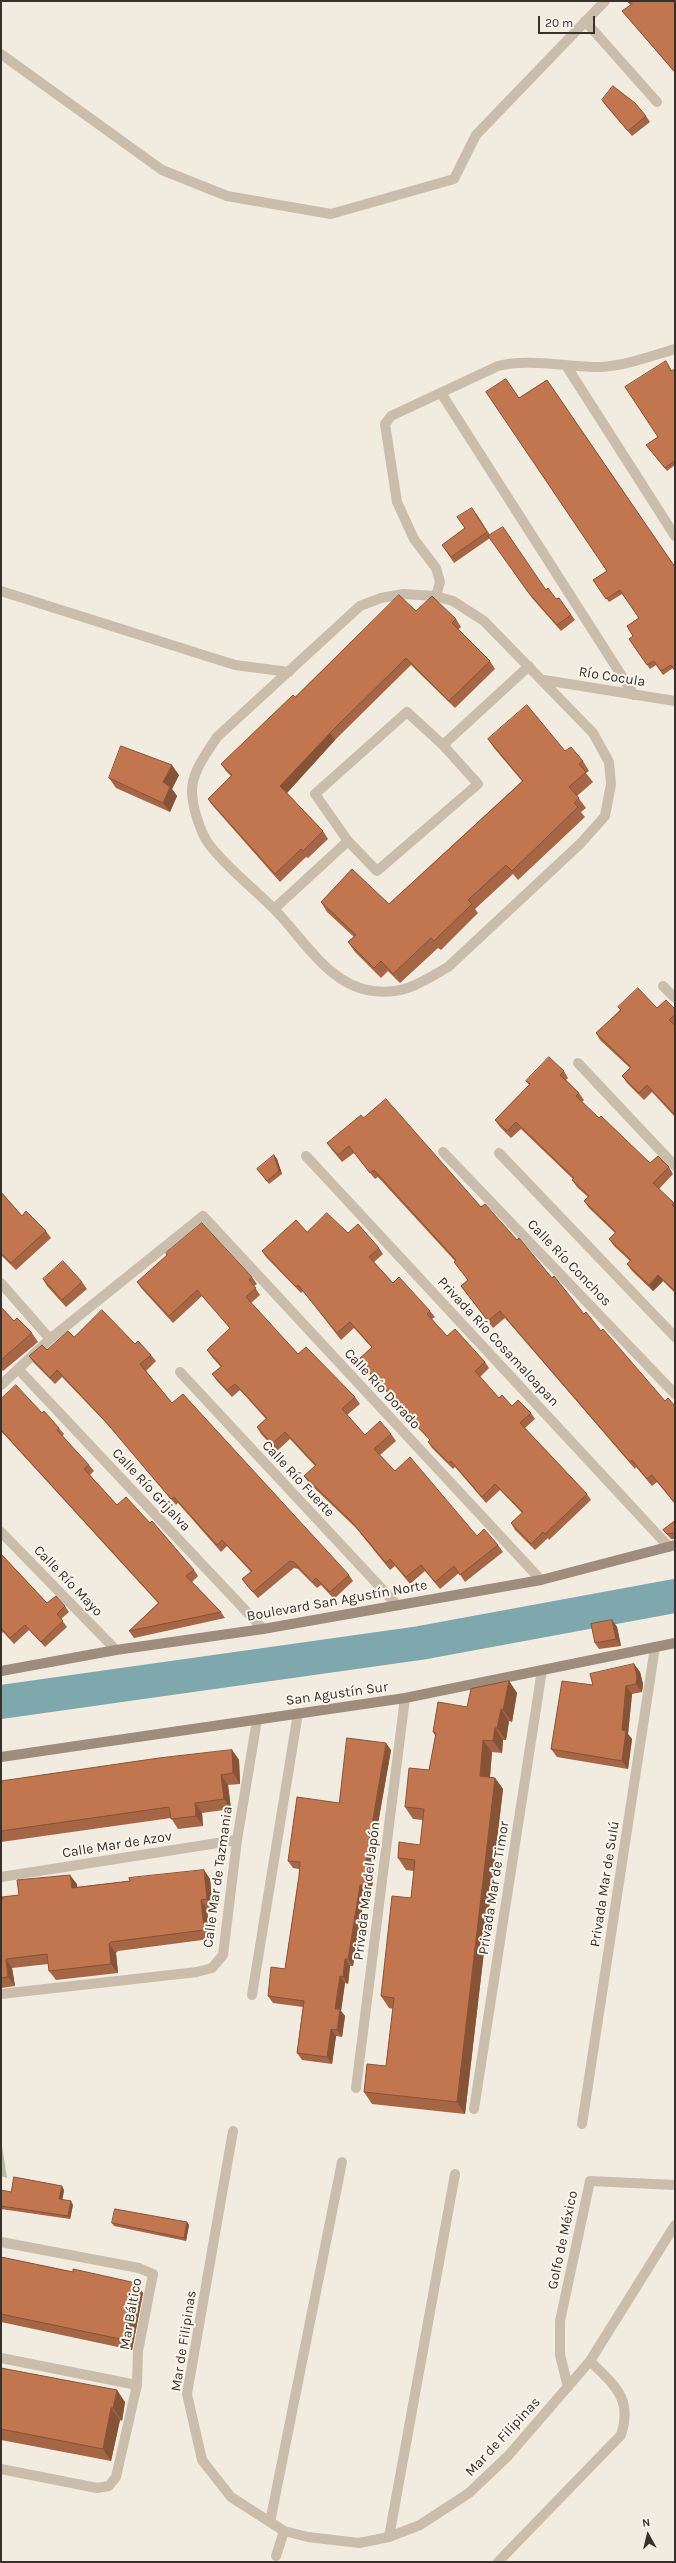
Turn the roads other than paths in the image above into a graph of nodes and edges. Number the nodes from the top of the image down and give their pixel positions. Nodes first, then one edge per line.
1 (605, 1) edge
2 (585, 21) junction
3 (1, 54) edge
4 (657, 102) dead end
5 (675, 349) edge
6 (567, 367) junction
7 (441, 393) junction
8 (675, 536) edge
9 (1, 591) edge
10 (436, 596) junction
11 (529, 666) junction
12 (289, 672) junction
13 (544, 680) junction
14 (634, 695) junction
15 (675, 701) edge
16 (443, 745) junction
17 (348, 840) junction
18 (274, 909) junction
19 (663, 986) dead end
20 (675, 998) edge
21 (578, 1063) dead end
22 (443, 1152) dead end
23 (499, 1153) dead end
24 (306, 1156) dead end
25 (675, 1166) edge
26 (1, 1283) edge
27 (675, 1337) edge
28 (50, 1339) junction
29 (19, 1370) junction
30 (180, 1372) dead end
31 (1, 1385) edge
32 (675, 1394) edge
33 (1, 1532) edge
34 (672, 1546) edge
35 (541, 1580) junction
36 (397, 1605) junction
37 (263, 1629) junction
38 (675, 1643) edge
39 (655, 1647) junction
40 (116, 1650) junction
41 (542, 1670) junction
42 (1, 1671) edge
43 (405, 1698) junction
44 (298, 1713) junction
45 (257, 1720) junction
46 (1, 1757) edge
47 (237, 1840) junction
48 (1, 1877) edge
49 (1, 1994) edge
50 (252, 1995) dead end
51 (356, 2088) dead end
52 (474, 2109) dead end
53 (582, 2124) dead end
54 (233, 2131) dead end
55 (342, 2162) dead end
56 (455, 2174) dead end
57 (675, 2185) edge
58 (675, 2225) edge
59 (1, 2242) edge
60 (1, 2358) edge
61 (590, 2361) junction
62 (137, 2385) junction
63 (568, 2388) junction
64 (1, 2470) edge
65 (270, 2522) junction
66 (284, 2531) junction
67 (389, 2537) junction
68 (276, 2556) dead end
69 (498, 2562) edge

1 - 2 street
2 - 3 street
2 - 4 street
5 - 6 street
6 - 7 street
6 - 8 street
7 - 10 street
7 - 14 street
9 - 12 street
10 - 11 street
10 - 12 street
11 - 13 street
11 - 16 street
12 - 18 street
13 - 14 street, Río Cocula
13 - 18 street
14 - 15 street, Río Cocula
16 - 17 street
16 - 17 street
17 - 18 street
19 - 20 street
21 - 25 street
22 - 32 street, Calle Río Conchos
23 - 27 street, Calle Río Conchos
24 - 34 street, Privada Río Cosamaloapan
26 - 28 street
28 - 29 street
28 - 35 street, Calle Río Dorado
29 - 31 street
29 - 37 street, Calle Río Grijalva
30 - 36 street, Calle Río Fuerte
33 - 40 street, Calle Río Mayo
34 - 35 main road, Boulevard San Agustín Norte
35 - 36 main road, Boulevard San Agustín Norte
36 - 37 main road, Boulevard San Agustín Norte
37 - 40 main road, Boulevard San Agustín Norte
38 - 39 main road, San Agustín Sur
39 - 41 main road, San Agustín Sur
39 - 53 street, Privada Mar de Sulú
40 - 42 main road, Boulevard San Agustín Norte
41 - 43 main road, San Agustín Sur
41 - 52 street, Privada Mar de Timor
43 - 44 main road, San Agustín Sur
43 - 51 street, Privada Mar del Japón
44 - 45 main road, San Agustín Sur
44 - 50 street
45 - 46 main road, San Agustín Sur
45 - 47 street, Calle Mar de Tazmania
47 - 48 street, Calle Mar de Azov
47 - 49 street, Calle Mar de Tazmania
54 - 65 street, Mar de Filipinas
55 - 65 street
56 - 67 street
57 - 63 street, Golfo de México
58 - 61 street, Mar de Filipinas
59 - 62 street, Mar Báltico
60 - 62 street
61 - 63 street, Mar de Filipinas
61 - 69 street
62 - 64 street, Mar Báltico
63 - 67 street, Mar de Filipinas
65 - 66 street, Mar de Filipinas
66 - 67 street, Mar de Filipinas
66 - 68 street

